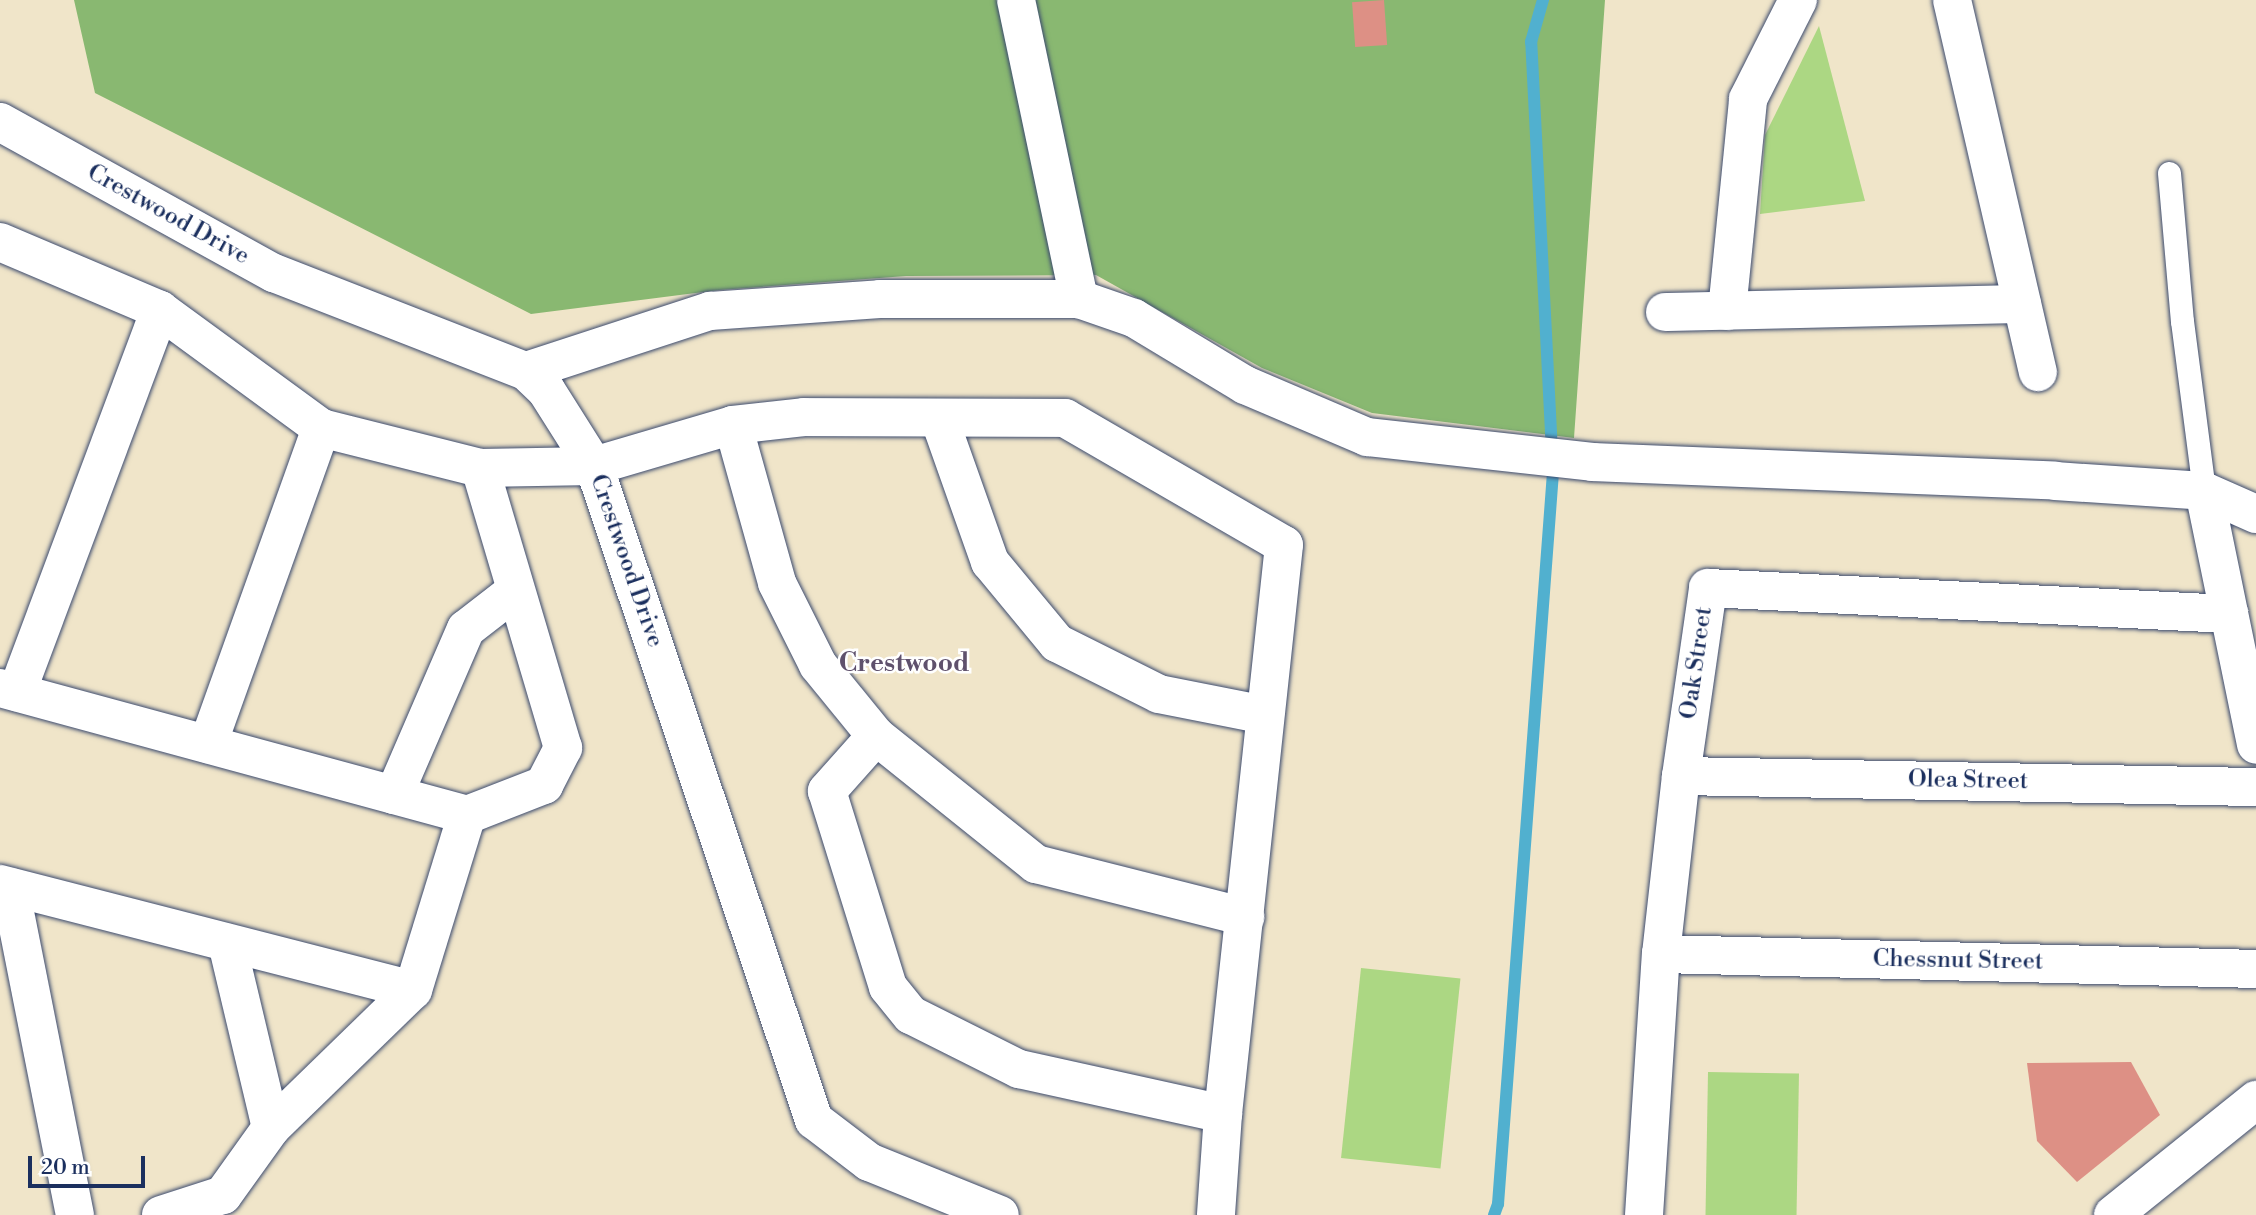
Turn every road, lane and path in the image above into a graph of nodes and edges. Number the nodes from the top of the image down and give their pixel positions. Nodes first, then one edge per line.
1 (1016, 0) edge
2 (1798, 0) edge
3 (1952, 0) edge
4 (0, 122) edge
5 (2169, 173) dead end
6 (0, 242) edge
7 (1079, 299) junction
8 (2022, 304) junction
9 (160, 310) junction
10 (1727, 311) junction
11 (1665, 312) dead end
12 (526, 371) junction
13 (2038, 372) dead end
14 (939, 418) junction
15 (733, 425) junction
16 (321, 428) junction
17 (594, 466) junction
18 (480, 468) junction
19 (2204, 491) junction
20 (2256, 514) edge
21 (515, 591) junction
22 (2229, 614) junction
23 (8, 690) edge
24 (1265, 715) junction
25 (876, 736) junction
26 (208, 744) junction
27 (2256, 745) edge
28 (1681, 776) junction
29 (2256, 787) edge
30 (394, 795) junction
31 (467, 814) junction
32 (5, 886) edge
33 (1245, 916) junction
34 (227, 943) junction
35 (1661, 954) junction
36 (2256, 969) edge
37 (413, 990) junction
38 (2256, 1100) edge
39 (1223, 1114) junction
40 (271, 1128) junction
41 (75, 1215) edge
42 (161, 1215) edge
43 (1000, 1215) edge
44 (1216, 1215) edge
45 (1644, 1215) edge
46 (2112, 1215) edge

1 - 7 street
2 - 10 street
3 - 8 street
4 - 12 street, Crestwood Drive
5 - 19 lane
6 - 9 street
7 - 12 street
7 - 19 street
8 - 10 street
8 - 13 street
9 - 16 street
9 - 23 street
10 - 11 street
12 - 17 street, Crestwood Drive
14 - 15 street
14 - 24 street
14 - 24 street
15 - 17 street
15 - 25 street
16 - 18 street
16 - 26 street
17 - 18 street
17 - 43 street, Crestwood Drive
18 - 21 street
19 - 20 street
19 - 22 street
21 - 30 street
21 - 31 street
22 - 27 street
22 - 28 street, Oak Street
23 - 26 street
24 - 33 street
25 - 33 street
25 - 39 street
26 - 30 street
28 - 29 street, Olea Street
28 - 35 street, Oak Street
30 - 31 street
31 - 37 street
32 - 34 street
32 - 41 street
33 - 39 street
34 - 37 street
34 - 40 street
35 - 36 street, Chessnut Street
35 - 45 street, Oak Street
37 - 40 street
38 - 46 street
39 - 44 street
40 - 42 street

